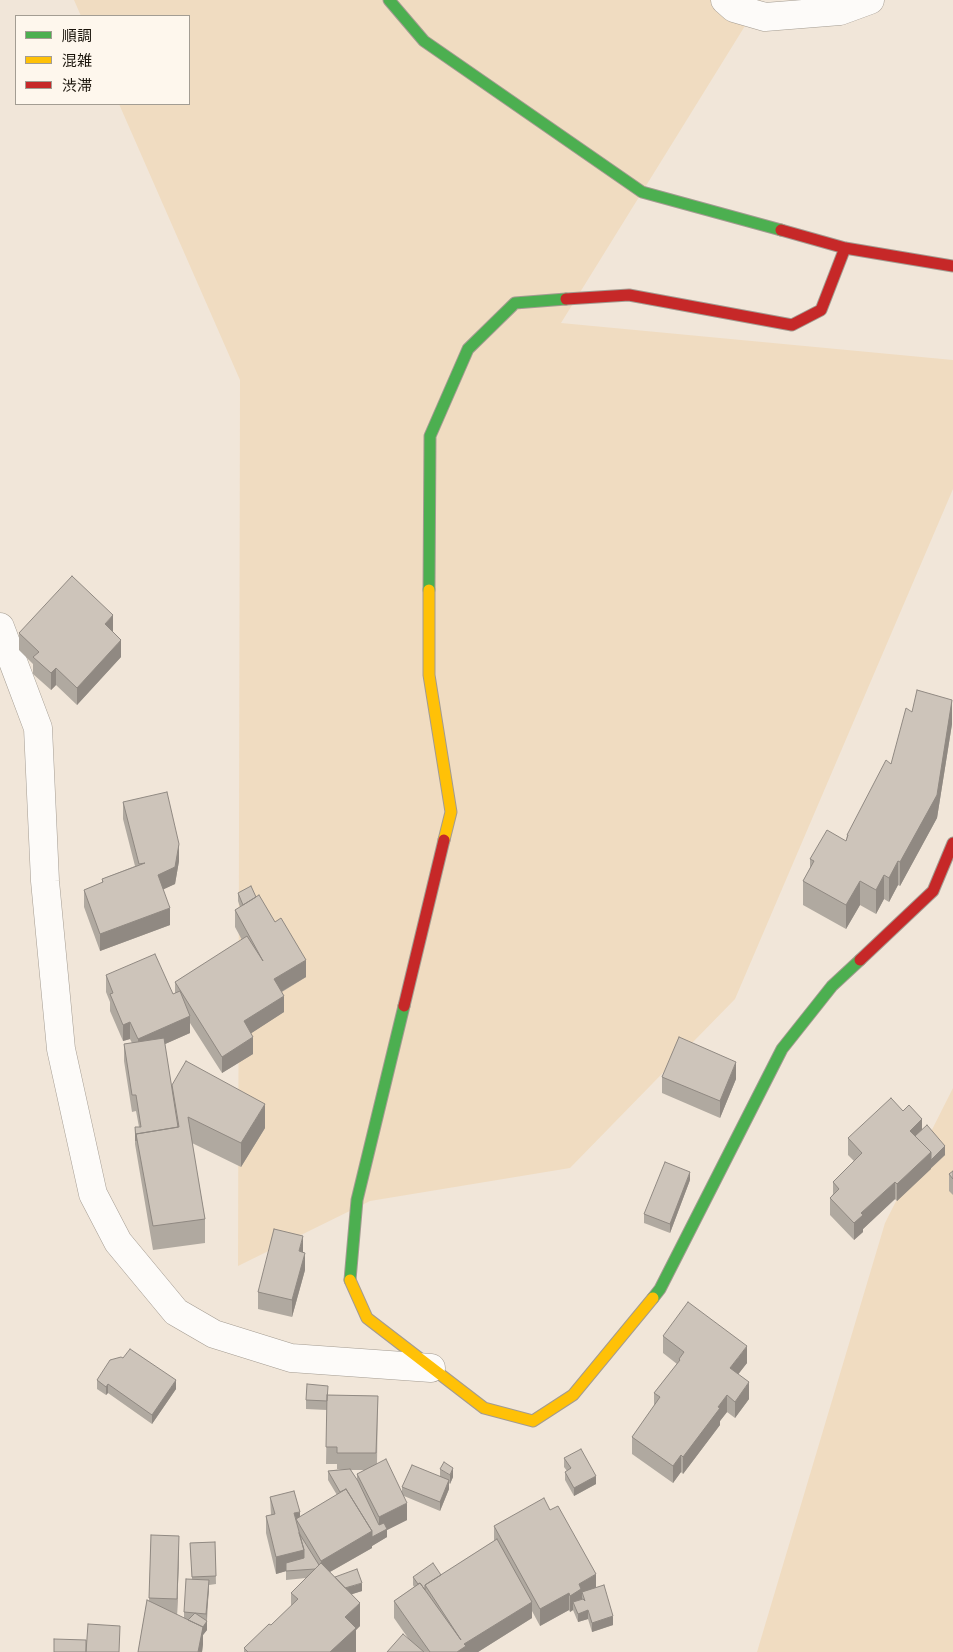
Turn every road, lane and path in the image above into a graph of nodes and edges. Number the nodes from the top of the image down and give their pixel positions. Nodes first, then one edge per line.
1 (389, 0) edge
2 (725, 0) edge
3 (870, 0) edge
4 (845, 248) junction
5 (953, 266) edge
6 (0, 627) edge
7 (953, 843) edge
8 (431, 1368) junction

1 - 4 street
2 - 3 street
4 - 5 street
4 - 8 street
6 - 8 street
7 - 8 street

